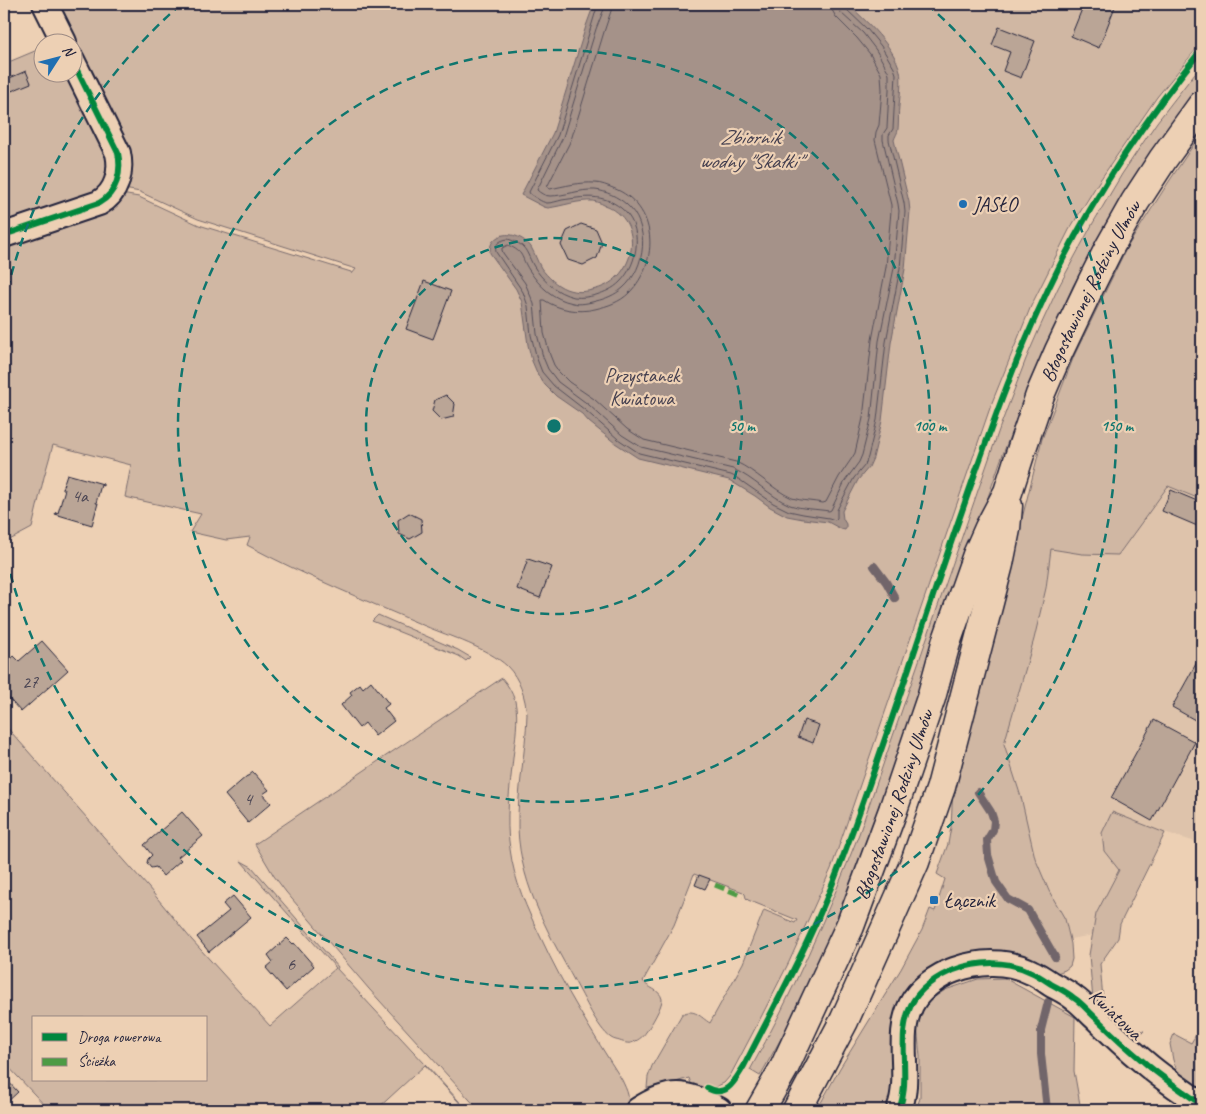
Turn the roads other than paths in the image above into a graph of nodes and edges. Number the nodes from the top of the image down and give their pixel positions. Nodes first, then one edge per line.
1 (45, 4) edge
2 (59, 32) edge
3 (82, 80) edge
4 (1202, 105) edge
5 (4, 236) edge
6 (1008, 492) junction
7 (1202, 1105) edge
8 (638, 1110) edge
9 (718, 1110) edge
10 (760, 1110) edge
11 (797, 1110) edge
12 (899, 1110) edge

1 - 2 street
3 - 5 street
4 - 6 main road, Błogosławionej Rodziny Ulmów
6 - 10 main road, Błogosławionej Rodziny Ulmów
6 - 11 main road, Błogosławionej Rodziny Ulmów
7 - 12 street, Kwiatowa
8 - 9 street

